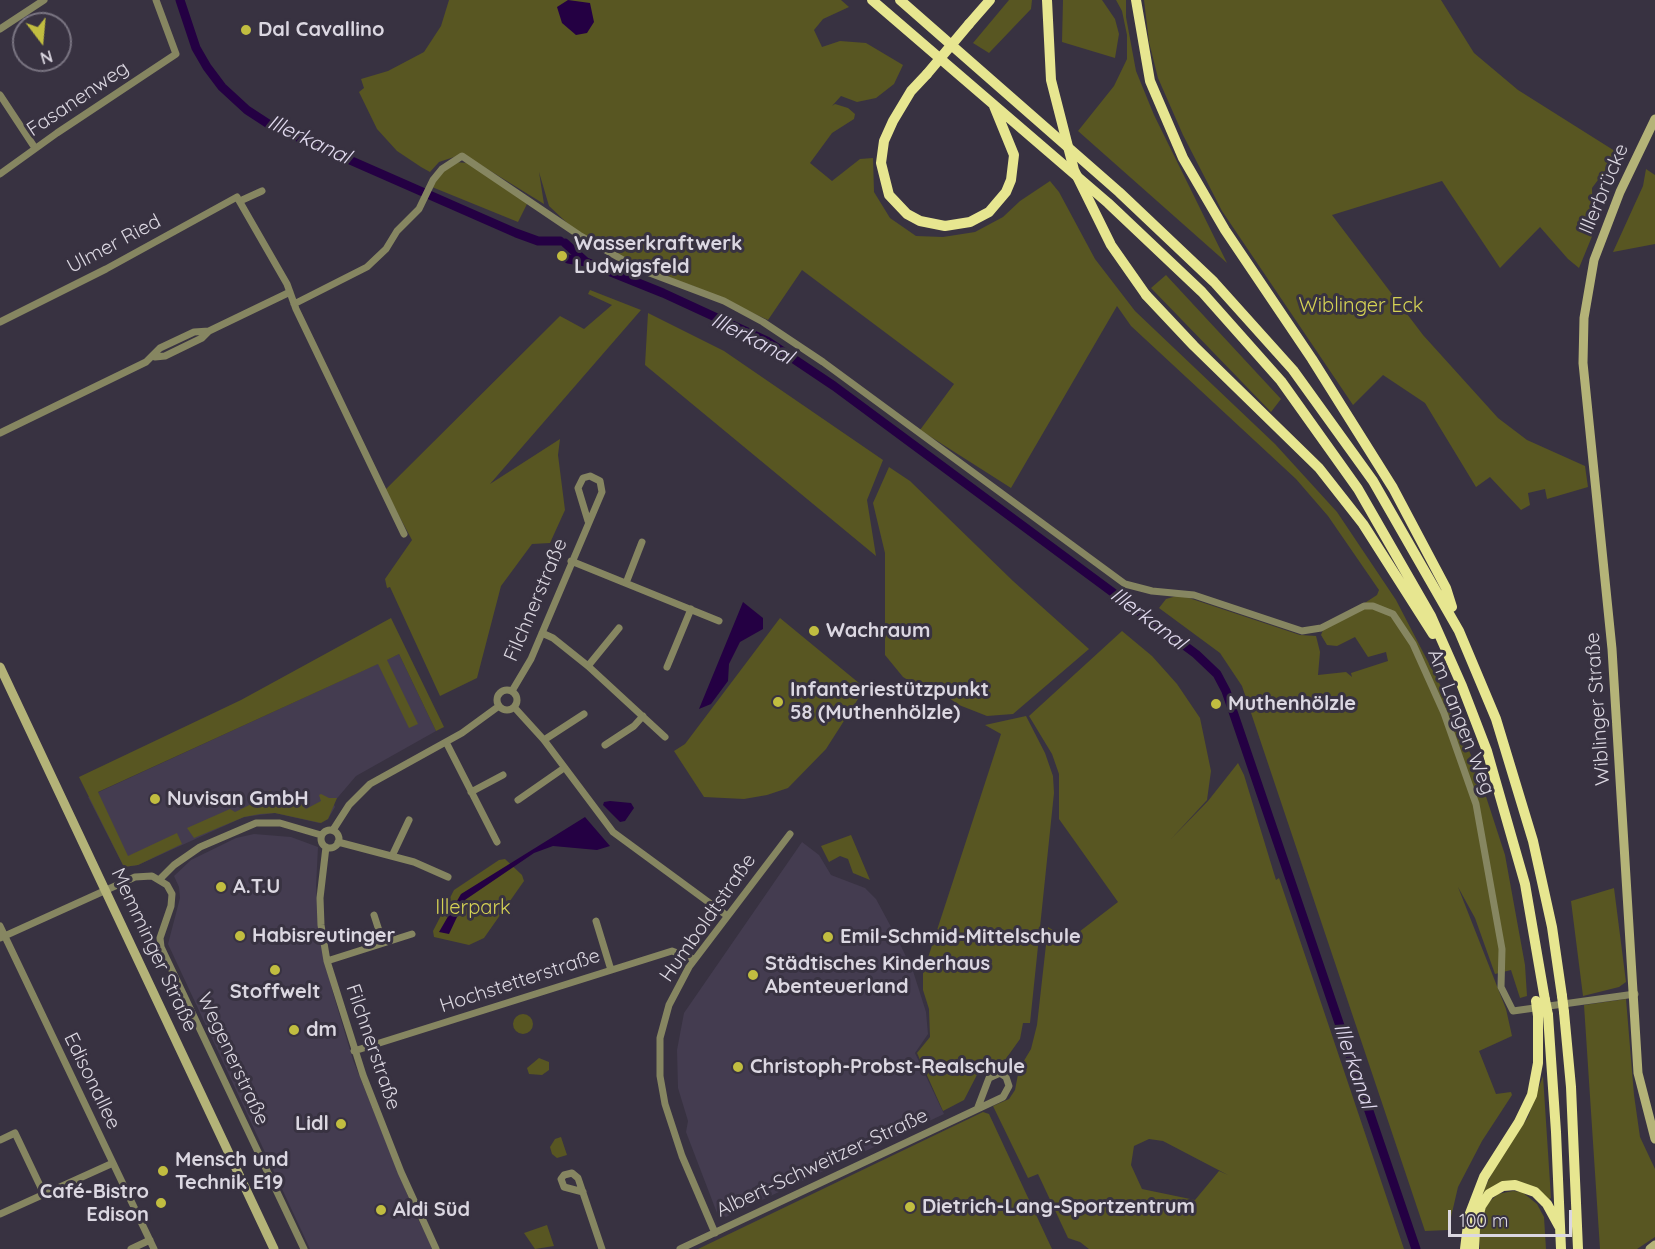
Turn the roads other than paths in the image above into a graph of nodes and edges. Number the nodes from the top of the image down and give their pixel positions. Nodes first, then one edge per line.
1 (44, 0) edge
2 (156, 0) edge
3 (872, 0) edge
4 (900, 0) edge
5 (990, 0) edge
6 (1047, 0) edge
7 (1136, 0) edge
8 (0, 29) edge
9 (0, 95) edge
10 (993, 103) junction
11 (1655, 119) edge
12 (35, 148) junction
13 (0, 174) edge
14 (262, 191) dead end
15 (240, 201) junction
16 (1591, 276) joint
17 (290, 292) junction
18 (294, 304) junction
19 (0, 322) edge
20 (0, 433) edge
21 (588, 521) junction
22 (404, 534) dead end
23 (642, 542) dead end
24 (571, 561) junction
25 (626, 583) junction
26 (691, 609) junction
27 (719, 621) dead end
28 (619, 628) dead end
29 (1460, 631) junction
30 (542, 633) junction
31 (1452, 663) junction
32 (588, 666) junction
33 (0, 667) edge
34 (667, 667) dead end
35 (512, 691) junction
36 (499, 706) junction
37 (514, 707) junction
38 (584, 714) dead end
39 (643, 716) junction
40 (665, 737) dead end
41 (544, 740) junction
42 (446, 742) junction
43 (605, 745) dead end
44 (564, 768) junction
45 (503, 775) dead end
46 (471, 792) junction
47 (518, 800) dead end
48 (409, 820) dead end
49 (333, 830) junction
50 (790, 834) dead end
51 (321, 835) junction
52 (338, 842) junction
53 (497, 842) dead end
54 (326, 847) junction
55 (392, 856) junction
56 (448, 877) dead end
57 (162, 881) junction
58 (105, 888) junction
59 (374, 915) dead end
60 (726, 915) junction
61 (596, 921) dead end
62 (0, 926) edge
63 (412, 934) dead end
64 (2, 937) edge
65 (383, 943) junction
66 (694, 959) junction
67 (327, 961) junction
68 (611, 970) junction
69 (1635, 993) junction
70 (1543, 1016) junction
71 (354, 1051) junction
72 (978, 1107) junction
73 (1655, 1139) edge
74 (0, 1140) edge
75 (112, 1162) junction
76 (583, 1192) dead end
77 (44, 1194) junction
78 (0, 1214) edge
79 (1561, 1229) junction
80 (715, 1233) junction
81 (150, 1240) junction
82 (1655, 1245) edge
83 (131, 1249) edge
84 (154, 1249) edge
85 (274, 1249) edge
86 (304, 1249) edge
87 (436, 1249) edge
88 (602, 1249) edge
89 (680, 1249) edge
90 (1465, 1249) edge
91 (1474, 1249) edge
92 (1561, 1249) edge
93 (1578, 1249) edge
94 (1650, 1249) edge

1 - 8 street
2 - 12 street, Fasanenweg
3 - 10 highway
4 - 29 highway
5 - 10 highway, bridge
6 - 31 highway, bridge
7 - 29 highway
9 - 12 street
10 - 31 highway
11 - 16 main road, Illerbrücke
12 - 13 street, Fasanenweg
14 - 15 street, Ulmer Ried
15 - 17 street
15 - 19 street, Ulmer Ried
16 - 69 main road, Wiblinger Straße
17 - 18 street
17 - 20 street
18 - 22 street
18 - 69 street, Am Langen Weg
21 - 21 street, Filchnerstraße
21 - 24 street, Filchnerstraße
23 - 25 street
24 - 25 street
24 - 30 street, Filchnerstraße
25 - 26 street
26 - 27 street
26 - 34 street
28 - 32 street
29 - 93 highway, bridge
30 - 32 street
30 - 35 street, Filchnerstraße
31 - 70 highway, bridge
32 - 39 street
33 - 58 main road, Memminger Straße
35 - 36 street, Filchnerstraße
35 - 37 street, Filchnerstraße
36 - 37 street
36 - 42 street, Filchnerstraße
37 - 41 street
38 - 41 street
39 - 40 street
39 - 43 street
41 - 44 street
42 - 46 street
42 - 49 street, Filchnerstraße
44 - 47 street
44 - 60 street
45 - 46 street
46 - 53 street
48 - 55 street
49 - 51 street
49 - 52 street
50 - 60 street, Humboldtstraße
51 - 54 street, Filchnerstraße
51 - 57 street
52 - 54 street
52 - 55 street
54 - 67 street, Filchnerstraße
55 - 56 street
57 - 58 street
57 - 86 street, Wegenerstraße
58 - 64 street
58 - 85 main road, Memminger Straße
59 - 65 street
60 - 66 street, Humboldtstraße
61 - 68 street
62 - 64 street, Edisonallee
63 - 65 street
64 - 75 street, Edisonallee
65 - 67 street
66 - 68 street, Hochstetterstraße
66 - 80 street, Humboldtstraße
67 - 71 street, Filchnerstraße
68 - 71 street, Hochstetterstraße
69 - 73 main road, Wiblinger Straße
70 - 79 highway
70 - 90 highway
71 - 87 street, Filchnerstraße
72 - 72 street, Albert-Schweitzer-Straße
72 - 80 street, Albert-Schweitzer-Straße
74 - 77 street
75 - 77 street
75 - 81 street, Edisonallee
76 - 88 street
77 - 78 street
79 - 91 highway
79 - 92 highway
80 - 89 street, Albert-Schweitzer-Straße
81 - 83 street
81 - 84 street, Edisonallee
82 - 94 main road

